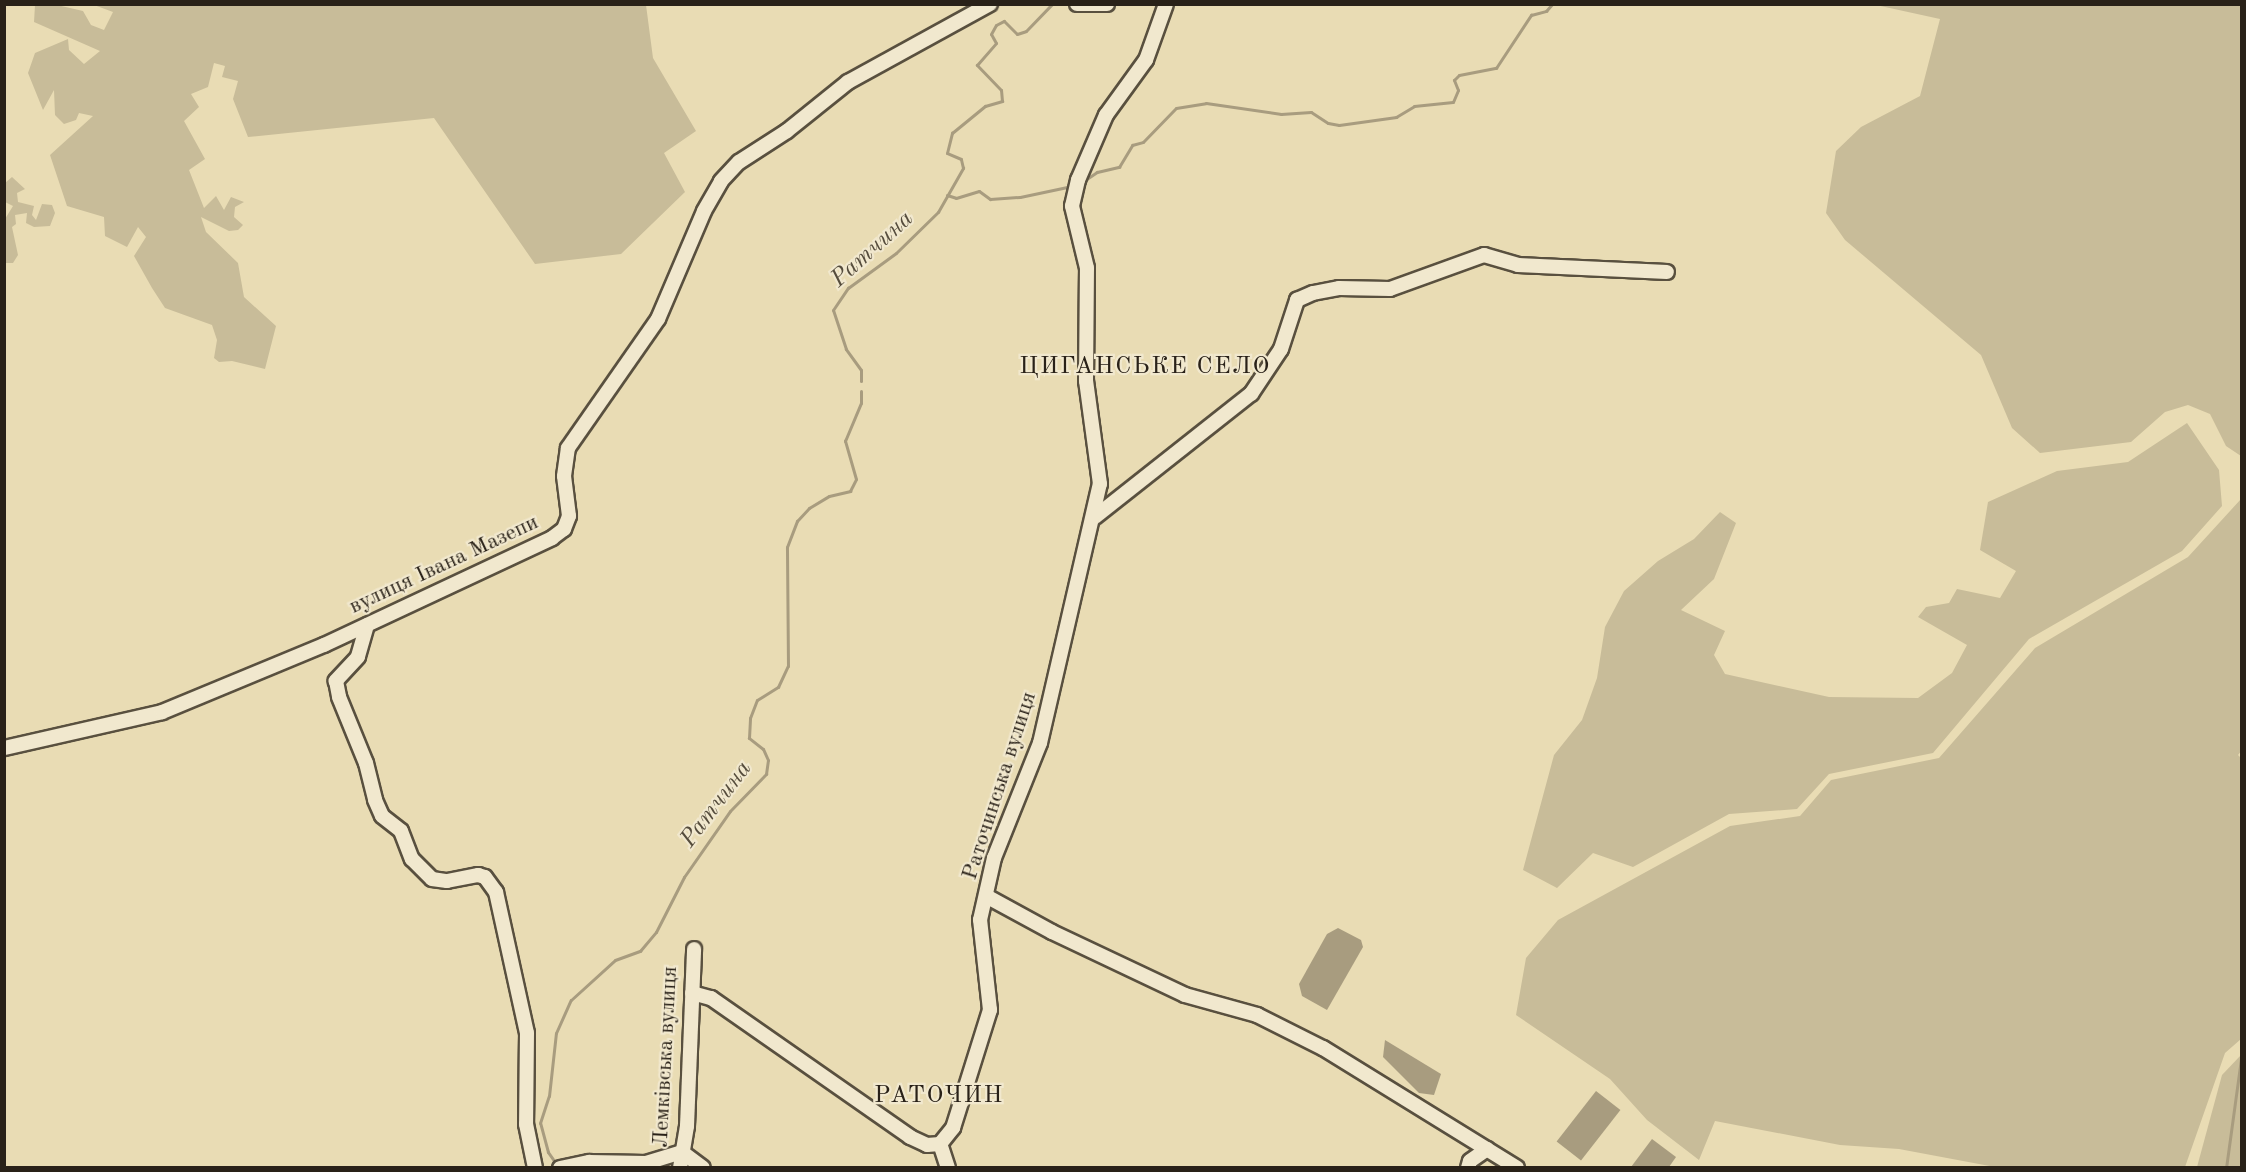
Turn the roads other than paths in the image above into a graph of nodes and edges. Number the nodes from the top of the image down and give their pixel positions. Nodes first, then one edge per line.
1 (990, 4) edge
2 (1107, 4) edge
3 (1166, 4) edge
4 (1079, 5) edge
5 (1667, 272) dead end
6 (1095, 517) junction
7 (367, 625) junction
8 (4, 748) edge
9 (986, 896) junction
10 (693, 949) dead end
11 (692, 993) junction
12 (940, 1144) junction
13 (1487, 1149) junction
14 (682, 1152) junction
15 (565, 1166) edge
16 (535, 1167) edge
17 (680, 1167) edge
18 (703, 1167) edge
19 (948, 1167) edge
20 (1468, 1167) edge
21 (1517, 1167) edge

1 - 7 street, вулиця Івана Мазепи
2 - 4 street
3 - 6 street, Раточинська вулиця
5 - 6 street
6 - 9 street, Раточинська вулиця
7 - 8 street, вулиця Івана Мазепи
7 - 16 street
9 - 12 street, Раточинська вулиця
9 - 13 street
10 - 11 street, Лемківська вулиця
11 - 12 street
11 - 14 street, Лемківська вулиця
12 - 19 street
13 - 20 street
13 - 21 street
14 - 15 street
14 - 17 street, Лемківська вулиця
14 - 18 street

